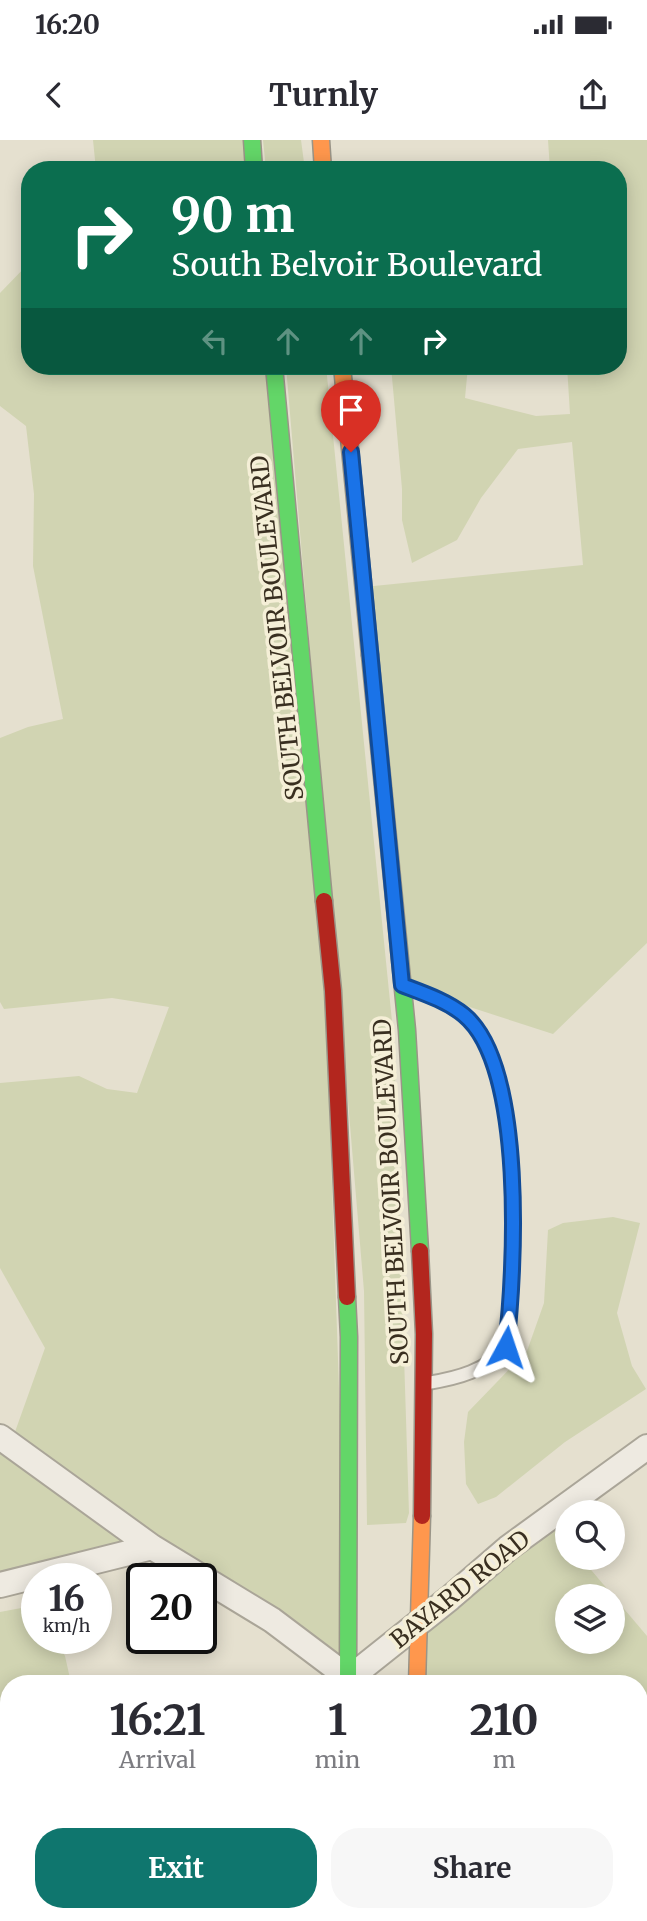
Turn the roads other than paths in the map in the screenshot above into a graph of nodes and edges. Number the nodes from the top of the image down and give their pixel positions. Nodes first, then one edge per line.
1 (251, 140) edge
2 (321, 140) edge
3 (253, 161) edge
4 (322, 161) edge
5 (275, 375) edge
6 (343, 375) edge
7 (402, 985) junction
8 (424, 1384) junction
9 (0, 1437) edge
10 (647, 1447) edge
11 (152, 1547) junction
12 (0, 1585) edge
13 (418, 1624) junction
14 (338, 1675) edge
15 (346, 1675) edge
16 (355, 1675) edge
17 (416, 1675) edge

1 - 3 street
2 - 4 street
5 - 15 street, SOUTH BELVOIR BOULEVARD
6 - 7 street, SOUTH BELVOIR BOULEVARD
7 - 8 street, SOUTH BELVOIR BOULEVARD
7 - 8 lane
8 - 13 street, SOUTH BELVOIR BOULEVARD
9 - 11 street
10 - 13 street, BAYARD ROAD
11 - 12 street
11 - 14 street
13 - 16 street, BAYARD ROAD
13 - 17 street, SOUTH BELVOIR BOULEVARD

